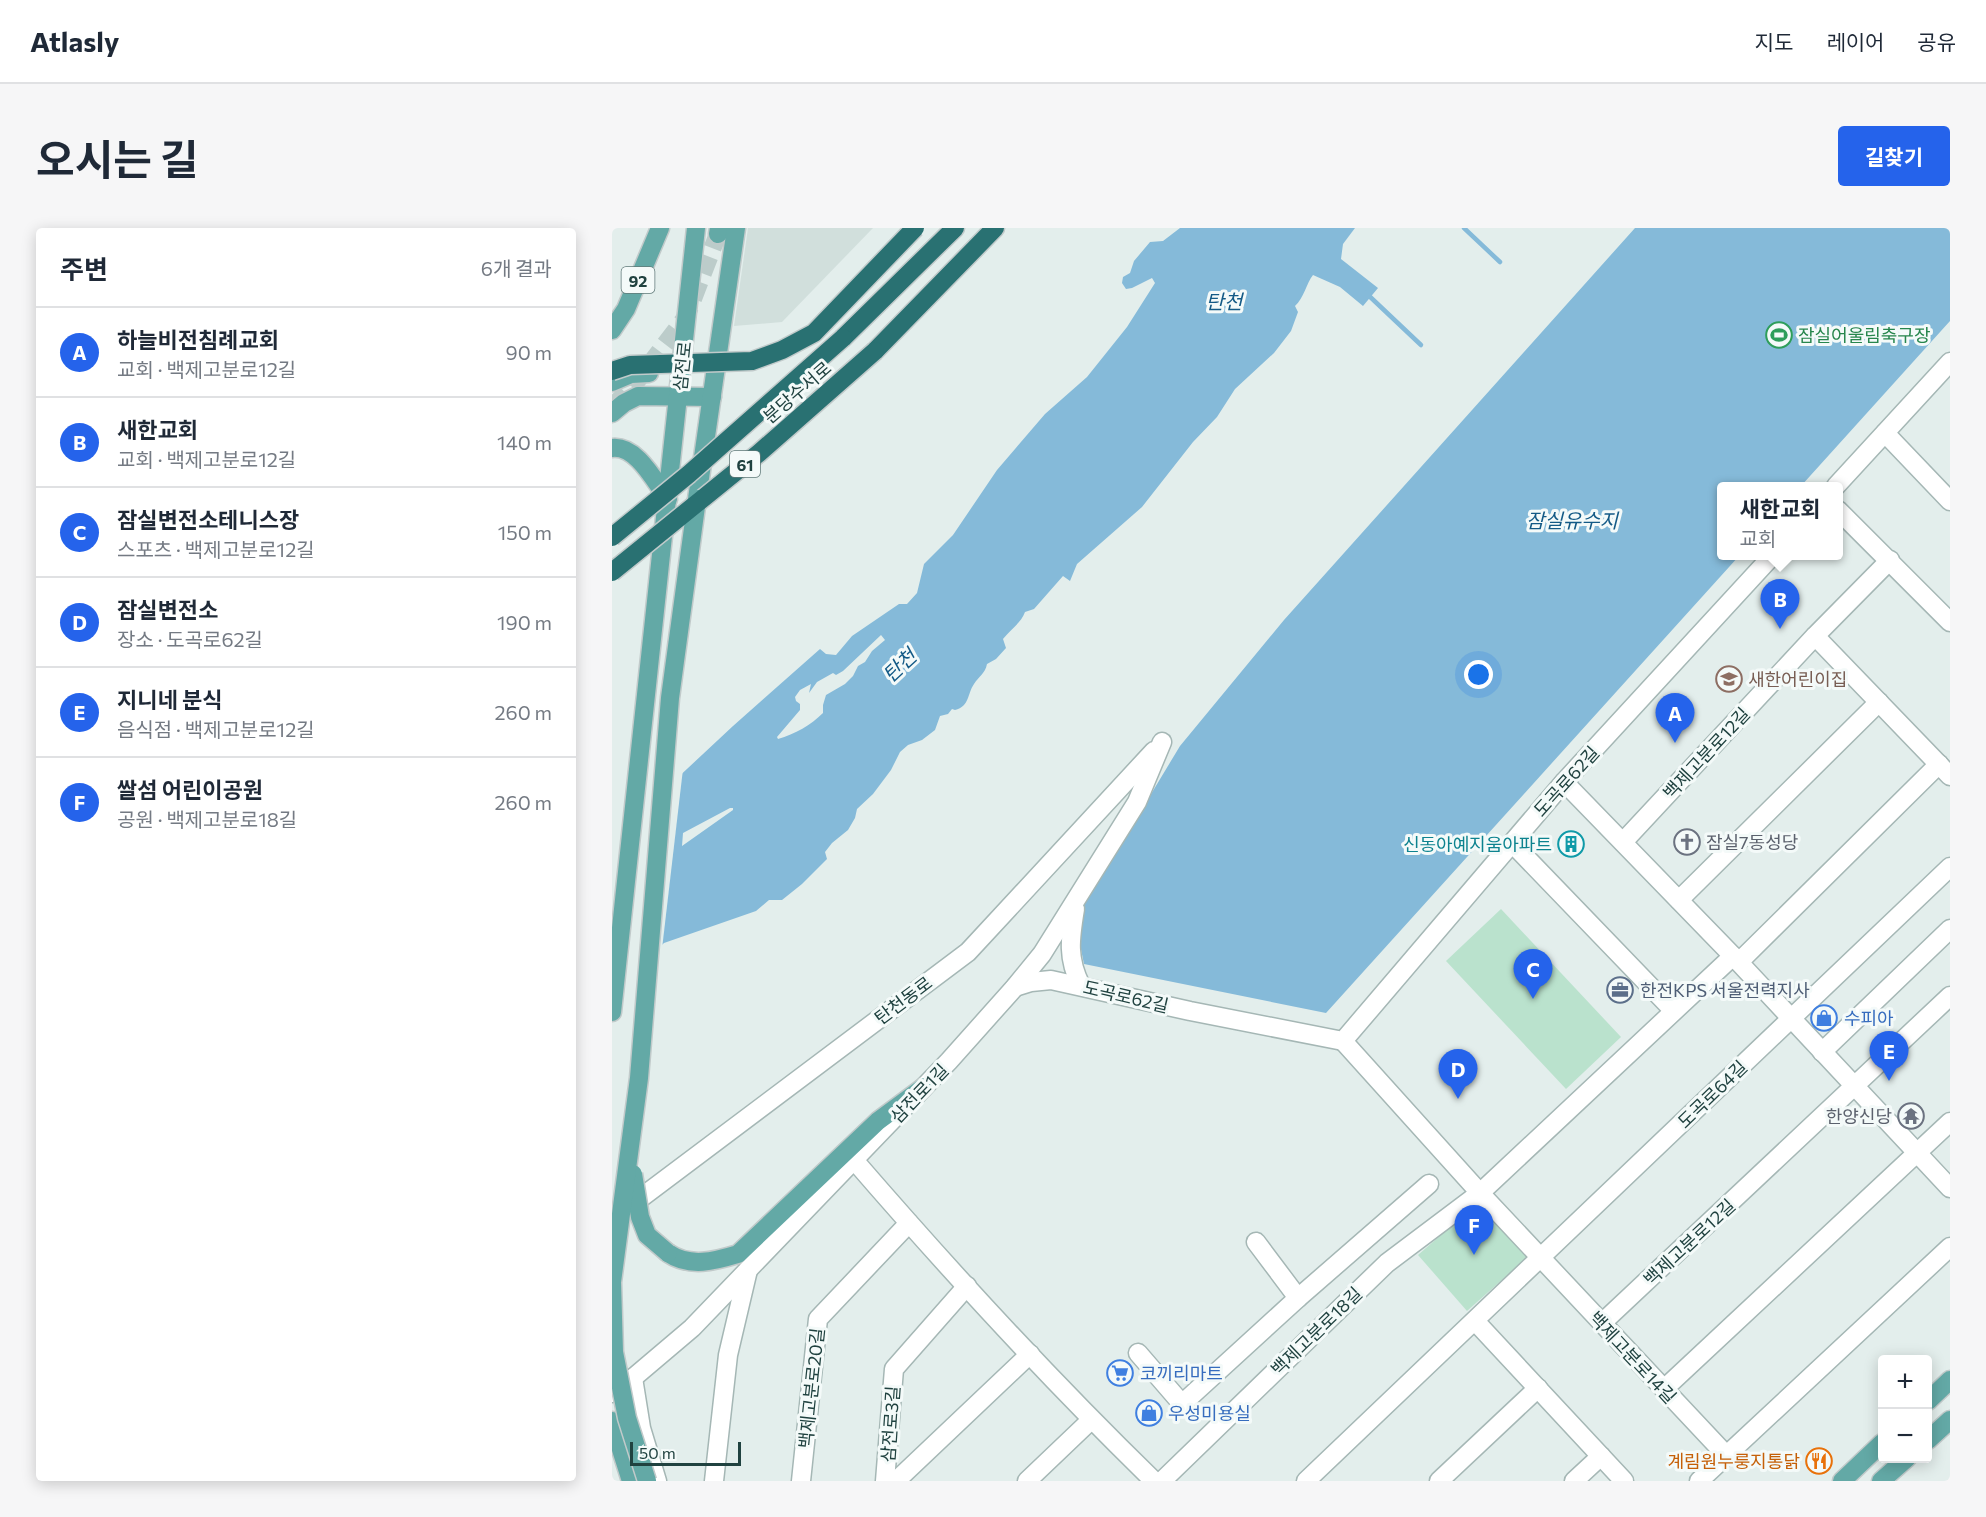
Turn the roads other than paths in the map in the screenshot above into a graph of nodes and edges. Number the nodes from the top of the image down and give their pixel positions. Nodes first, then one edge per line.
1 (660, 228) edge
2 (696, 228) edge
3 (736, 228) edge
4 (915, 228) edge
5 (954, 228) edge
6 (995, 228) edge
7 (612, 330) edge
8 (1950, 362) edge
9 (682, 370) junction
10 (612, 371) edge
11 (716, 372) junction
12 (612, 382) edge
13 (679, 396) junction
14 (712, 397) junction
15 (612, 413) edge
16 (1885, 433) junction
17 (612, 448) edge
18 (1840, 482) edge
19 (1950, 501) edge
20 (668, 502) junction
21 (1843, 514) edge
22 (612, 537) edge
23 (1767, 560) edge
24 (1890, 560) junction
25 (612, 572) edge
26 (1950, 622) edge
27 (1815, 636) junction
28 (1879, 702) junction
29 (1162, 742) joint
30 (1944, 770) edge
31 (1564, 782) junction
32 (1623, 842) junction
33 (1512, 843) junction
34 (1950, 867) edge
35 (1679, 900) junction
36 (1076, 902) junction
37 (1950, 929) edge
38 (1736, 959) junction
39 (1081, 986) junction
40 (1015, 987) junction
41 (1950, 996) edge
42 (1673, 1010) junction
43 (612, 1012) edge
44 (1791, 1018) junction
45 (1343, 1041) junction
46 (1822, 1052) junction
47 (639, 1078) junction
48 (924, 1087) junction
49 (1855, 1087) junction
50 (1950, 1122) edge
51 (1917, 1153) junction
52 (854, 1160) junction
53 (1429, 1184) dead end
54 (1950, 1188) edge
55 (1480, 1193) junction
56 (612, 1223) edge
57 (909, 1223) junction
58 (1256, 1242) dead end
59 (1950, 1247) edge
60 (1541, 1258) junction
61 (748, 1270) junction
62 (967, 1286) junction
63 (1298, 1298) junction
64 (1475, 1321) junction
65 (1602, 1323) junction
66 (1138, 1353) dead end
67 (1030, 1354) junction
68 (633, 1378) junction
69 (1950, 1380) edge
70 (1538, 1388) junction
71 (1664, 1389) junction
72 (612, 1393) edge
73 (1932, 1397) edge
74 (1091, 1420) junction
75 (1950, 1420) edge
76 (612, 1421) edge
77 (1932, 1436) edge
78 (1878, 1447) edge
79 (1726, 1455) junction
80 (1601, 1456) junction
81 (1901, 1463) edge
82 (631, 1481) edge
83 (647, 1481) edge
84 (657, 1481) edge
85 (714, 1481) edge
86 (801, 1481) edge
87 (885, 1481) edge
88 (896, 1481) edge
89 (1027, 1481) edge
90 (1154, 1481) edge
91 (1162, 1481) edge
92 (1306, 1481) edge
93 (1439, 1481) edge
94 (1574, 1481) edge
95 (1624, 1481) edge
96 (1699, 1481) edge
97 (1842, 1481) edge
98 (1881, 1481) edge

1 - 7 main road, 92
2 - 9 main road, 삼전로
3 - 11 main road, 삼전로
4 - 10 highway, bridge
5 - 22 highway, 분당수서로 / 61, bridge
6 - 25 highway, 분당수서로 / 61, bridge
8 - 16 street
9 - 11 main road
9 - 12 main road
9 - 13 main road, 삼전로
11 - 14 main road, 삼전로
13 - 14 main road
13 - 15 main road
13 - 20 main road, 삼전로
14 - 47 main road, 삼전로, bridge
16 - 18 street
16 - 19 street
17 - 20 main road
20 - 43 main road, 삼전로
21 - 24 street
23 - 31 street, 도곡로62길
24 - 26 street
24 - 27 street, 백제고분로12길
27 - 28 street
27 - 32 street, 백제고분로12길
28 - 30 street
28 - 35 street
29 - 36 street, 삼전로1길
29 - 56 street, 탄천동로
30 - 38 street
31 - 32 street
31 - 33 street, 도곡로62길
32 - 35 street
33 - 42 street
33 - 45 street, 도곡로62길
34 - 44 street, 도곡로64길
35 - 38 street
36 - 39 street
36 - 40 street, 삼전로1길
37 - 46 street
38 - 42 street
38 - 44 street
39 - 40 street, 도곡로62길
39 - 45 street, 도곡로62길
40 - 48 street, 삼전로1길
41 - 49 street, 백제고분로12길
42 - 55 street
44 - 46 street
44 - 60 street, 도곡로64길
45 - 55 street
46 - 49 street
47 - 48 main road, bridge
47 - 83 main road, bridge
48 - 52 street, 삼전로1길
49 - 51 street
49 - 65 street, 백제고분로12길
50 - 51 street
51 - 54 street
51 - 71 street
52 - 57 street
52 - 61 street, 삼전로1길
53 - 63 street
55 - 60 street
55 - 91 street, 백제고분로18길
57 - 62 street
57 - 86 street, 백제고분로20길
58 - 63 street
59 - 79 street
60 - 64 street, 도곡로64길
60 - 65 street, 백제고분로14길
61 - 68 street, 삼전로1길
61 - 85 street
62 - 67 street
62 - 87 street, 삼전로3길
63 - 66 street
64 - 70 street
64 - 92 street
65 - 71 street, 백제고분로14길
67 - 74 street
67 - 88 street, 삼전로3길
68 - 72 street, 삼전로1길
68 - 84 street
69 - 73 main road
70 - 80 street
70 - 93 street
71 - 79 street, 백제고분로14길
74 - 89 street
74 - 90 street
75 - 77 main road
76 - 82 main road
78 - 97 main road
79 - 96 street
80 - 94 street
80 - 95 street
81 - 98 main road

